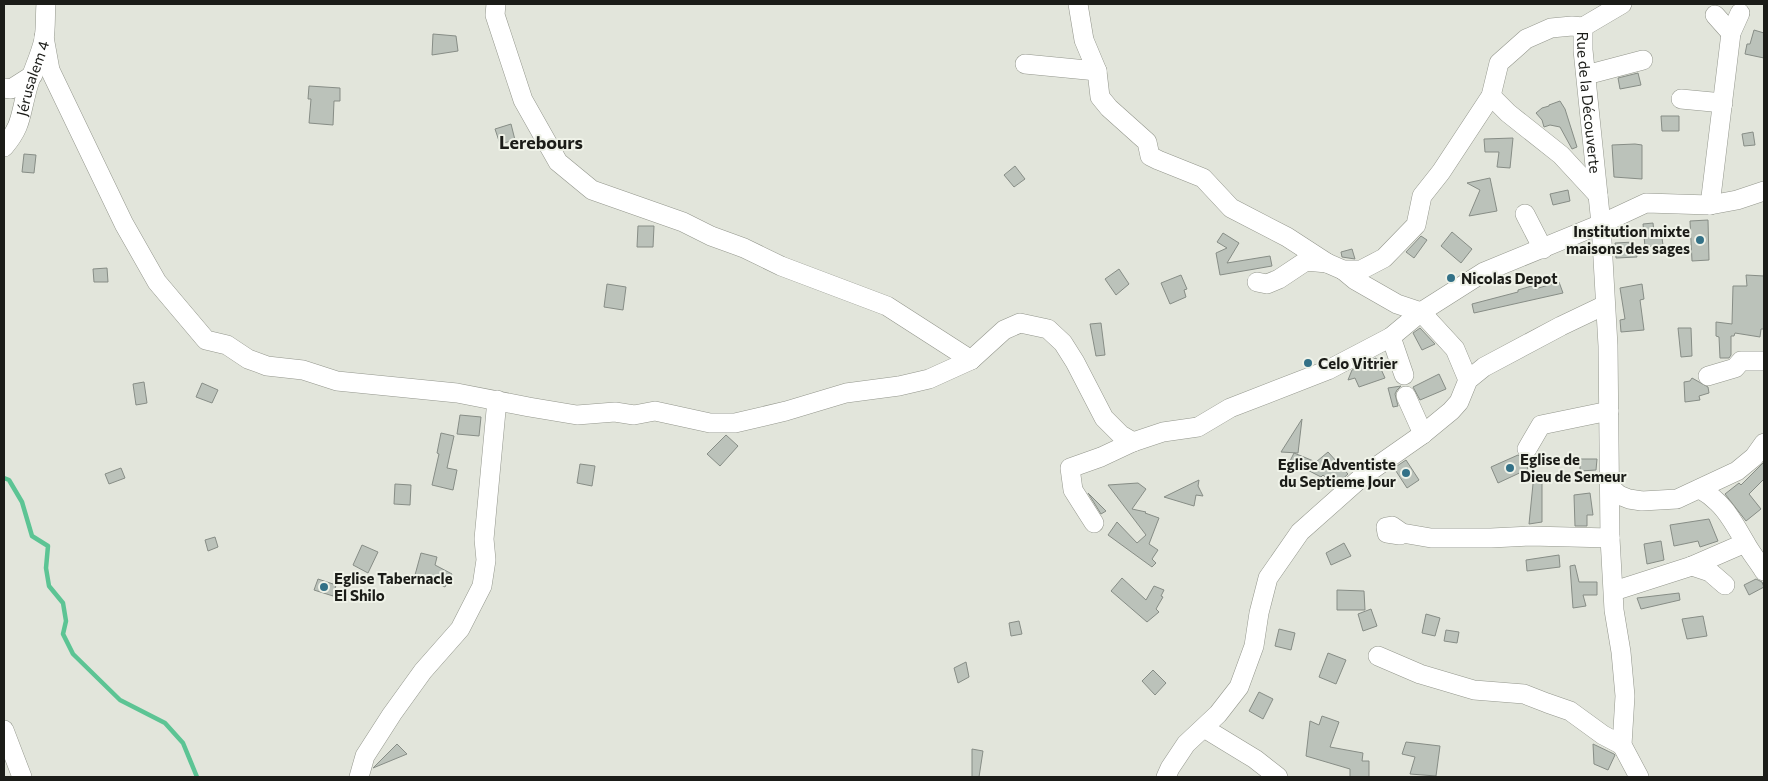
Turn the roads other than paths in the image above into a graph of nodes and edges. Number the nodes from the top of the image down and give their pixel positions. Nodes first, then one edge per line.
1 (46, 4) edge
2 (496, 4) edge
3 (1078, 4) edge
4 (1622, 4) edge
5 (1740, 13) dead end
6 (1715, 15) dead end
7 (1583, 27) junction
8 (1731, 33) junction
9 (44, 37) junction
10 (1643, 60) dead end
11 (1024, 64) dead end
12 (1097, 71) junction
13 (33, 75) junction
14 (1586, 75) junction
15 (4, 88) edge
16 (1491, 96) junction
17 (1681, 100) dead end
18 (1723, 103) junction
19 (4, 147) edge
20 (1764, 191) edge
21 (1598, 195) junction
22 (1710, 205) junction
23 (1525, 214) dead end
24 (1601, 224) junction
25 (1542, 249) junction
26 (1335, 267) junction
27 (1257, 282) dead end
28 (1606, 305) junction
29 (1421, 312) junction
30 (1391, 337) junction
31 (971, 360) junction
32 (1764, 361) edge
33 (1404, 375) dead end
34 (1708, 376) dead end
35 (1468, 380) junction
36 (1406, 396) dead end
37 (497, 400) junction
38 (1609, 411) junction
39 (1423, 434) junction
40 (1133, 442) junction
41 (1764, 443) edge
42 (1527, 449) dead end
43 (1610, 487) junction
44 (1700, 489) junction
45 (1094, 523) dead end
46 (1400, 535) dead end
47 (1610, 538) junction
48 (1745, 544) junction
49 (1692, 566) junction
50 (1764, 571) edge
51 (1724, 585) dead end
52 (1614, 591) junction
53 (1378, 656) dead end
54 (1204, 728) junction
55 (4, 730) edge
56 (1622, 745) junction
57 (22, 777) edge
58 (359, 777) edge
59 (1166, 777) edge
60 (1278, 777) edge
61 (1639, 777) edge

1 - 9 street, Jérusalem 4
2 - 31 street
3 - 12 street
4 - 7 street, Rue de la Découverte
5 - 8 street
6 - 8 street
7 - 14 street, Rue de la Découverte
7 - 16 street
8 - 18 street
9 - 13 street, Jérusalem 4
9 - 37 street
10 - 14 street
11 - 12 street
12 - 26 street
13 - 15 street
13 - 19 street, Jérusalem 4
14 - 21 street, Rue de la Découverte
16 - 21 street
16 - 26 street
17 - 18 street
18 - 22 street
20 - 22 street
21 - 24 street, Rue de la Découverte
22 - 24 street
23 - 25 street
24 - 25 street
24 - 28 street, Rue de la Découverte
25 - 29 street
26 - 27 street
26 - 29 street
28 - 35 street
28 - 38 street, Rue de la Découverte
29 - 30 street
29 - 35 street
30 - 33 street
30 - 40 street
31 - 37 street
31 - 40 street
32 - 34 street
35 - 39 street
36 - 39 street
37 - 58 street
38 - 42 street
38 - 43 street, Rue de la Découverte
39 - 54 street
40 - 45 street
41 - 44 street
43 - 44 street
43 - 47 street, Rue de la Découverte
44 - 48 street
46 - 47 street
47 - 52 street, Rue de la Découverte
48 - 49 street
48 - 50 street
49 - 51 street
49 - 52 street
52 - 56 street, Rue de la Découverte
53 - 56 street
54 - 59 street
54 - 60 street
55 - 57 street
56 - 61 street

